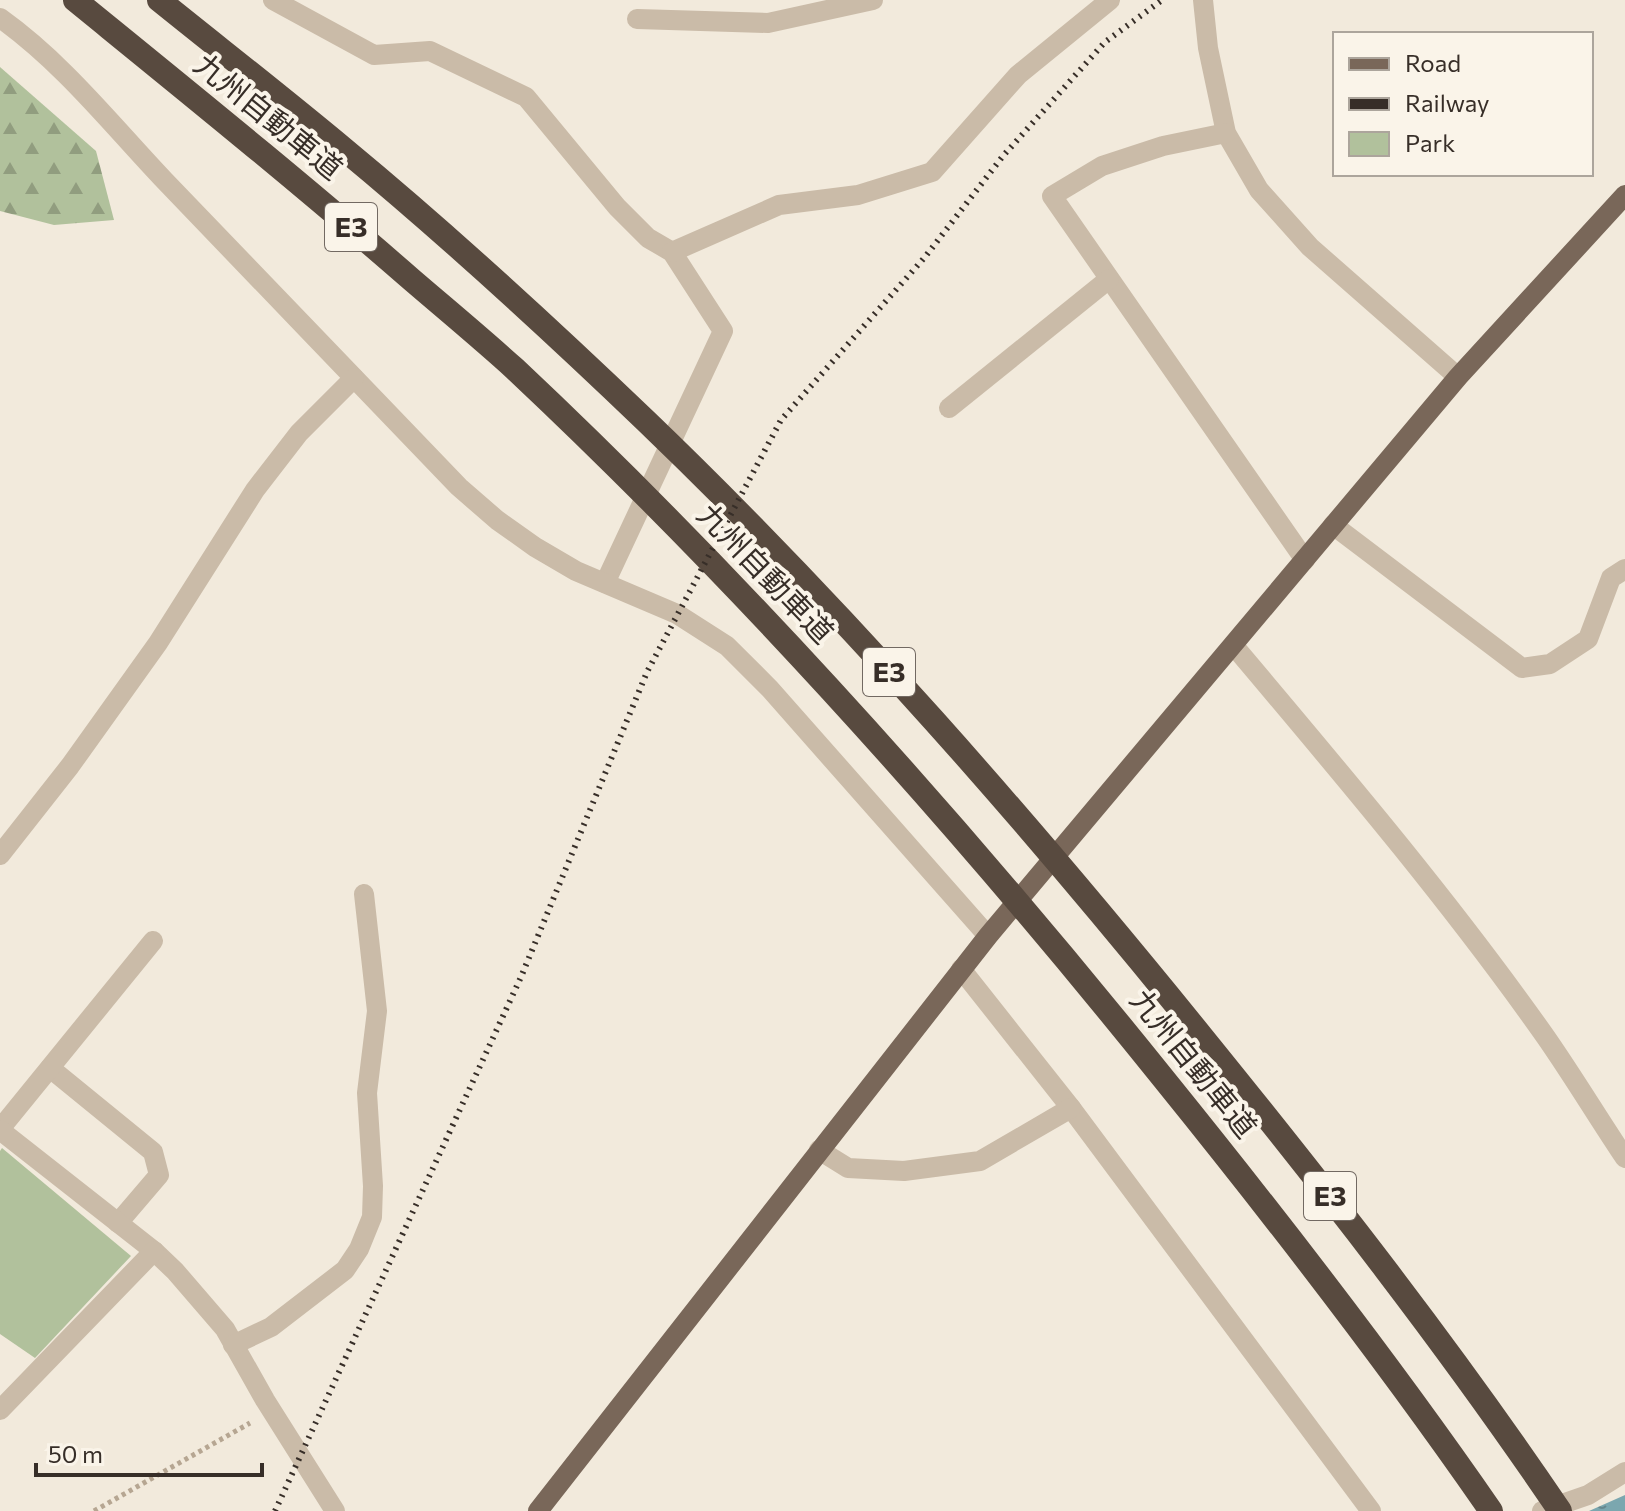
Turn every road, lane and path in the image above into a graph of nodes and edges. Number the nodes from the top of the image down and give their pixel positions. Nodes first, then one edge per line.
1 (75, 0) edge
2 (159, 0) edge
3 (273, 0) edge
4 (873, 0) edge
5 (1110, 0) edge
6 (1203, 0) edge
7 (0, 18) edge
8 (637, 19) dead end
9 (1226, 133) junction
10 (1625, 195) edge
11 (672, 252) junction
12 (1109, 279) junction
13 (1458, 377) junction
14 (354, 378) junction
15 (949, 408) dead end
16 (1333, 525) junction
17 (1305, 560) junction
18 (1625, 569) edge
19 (605, 583) junction
20 (1234, 646) junction
21 (0, 855) edge
22 (364, 894) dead end
23 (988, 936) junction
24 (153, 941) dead end
25 (961, 969) junction
26 (50, 1068) junction
27 (1071, 1108) junction
28 (0, 1130) edge
29 (819, 1150) junction
30 (1625, 1158) edge
31 (118, 1223) junction
32 (154, 1251) junction
33 (233, 1345) junction
34 (3, 1400) edge
35 (272, 1411) junction
36 (1625, 1472) edge
37 (94, 1511) edge
38 (335, 1511) edge
39 (538, 1511) edge
40 (1371, 1511) edge
41 (1491, 1511) edge
42 (1542, 1511) edge
43 (1560, 1511) edge

1 - 41 highway, 九州自動車道 / E3
2 - 43 highway, 九州自動車道 / E3
3 - 11 street
4 - 8 street
5 - 11 street
6 - 9 street
7 - 14 street
9 - 12 street
9 - 13 street
10 - 13 main road
11 - 19 street
12 - 15 street
12 - 17 street
13 - 16 main road
14 - 19 street
14 - 21 street
16 - 17 main road
16 - 18 street
17 - 20 main road
19 - 23 street
20 - 23 main road
20 - 30 street
22 - 33 street
23 - 25 main road
24 - 26 street
25 - 27 street
25 - 29 main road
26 - 28 street
26 - 31 street
27 - 29 street
27 - 40 street
28 - 31 street
29 - 39 main road
31 - 32 street
32 - 33 street
32 - 34 street
33 - 35 street
35 - 37 path
35 - 38 street
36 - 42 street

